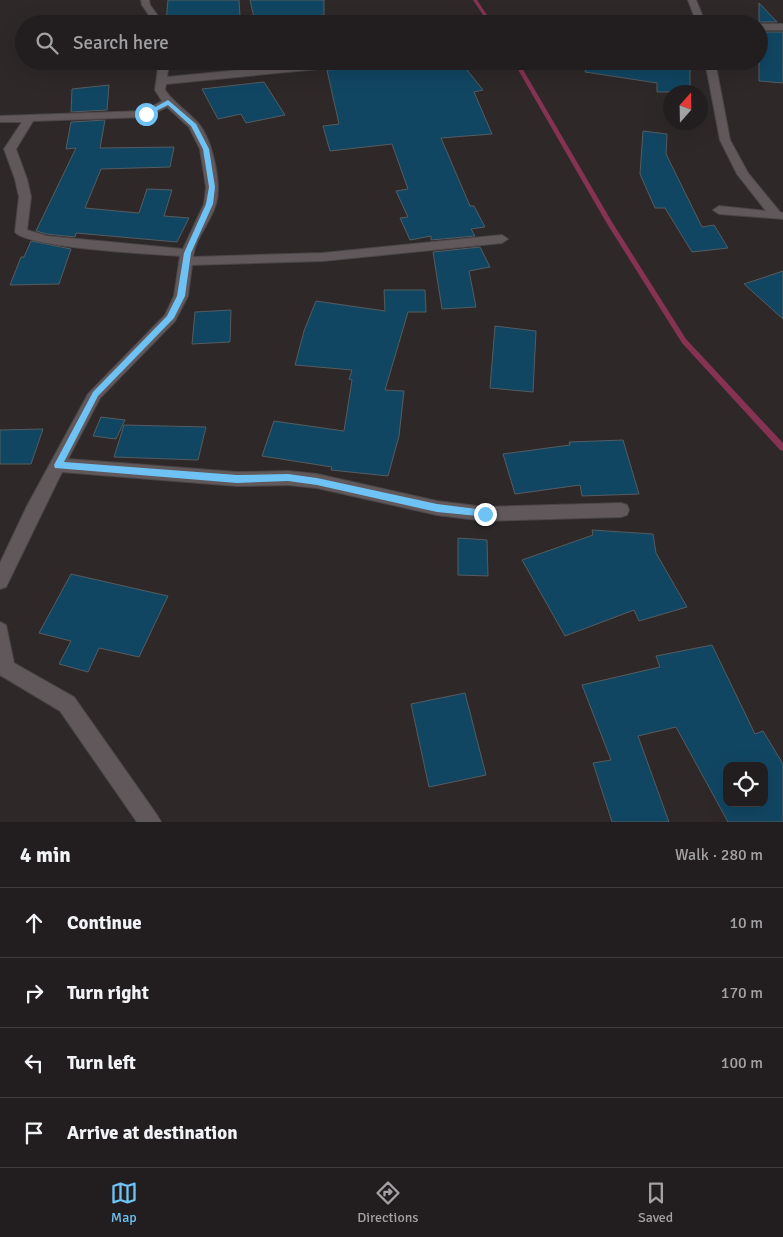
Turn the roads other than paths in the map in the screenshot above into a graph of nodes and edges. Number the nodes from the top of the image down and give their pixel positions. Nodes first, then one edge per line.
1 (145, 0) edge
2 (692, 0) edge
3 (153, 15) edge
4 (698, 15) edge
5 (768, 27) edge
6 (783, 27) edge
7 (163, 70) edge
8 (275, 70) edge
9 (712, 70) edge
10 (161, 81) junction
11 (168, 102) junction
12 (0, 118) edge
13 (29, 118) junction
14 (719, 210) dead end
15 (780, 215) edge
16 (502, 239) dead end
17 (187, 257) junction
18 (58, 465) junction
19 (621, 510) dead end
20 (0, 581) edge
21 (0, 631) edge
22 (150, 822) edge

1 - 3 street
2 - 4 street
5 - 6 street
7 - 10 street
8 - 10 street
9 - 15 street
10 - 11 street
11 - 13 street
11 - 17 street
12 - 13 street
13 - 17 street
14 - 15 street
16 - 17 street
17 - 18 street
18 - 19 street
18 - 20 street
21 - 22 street

